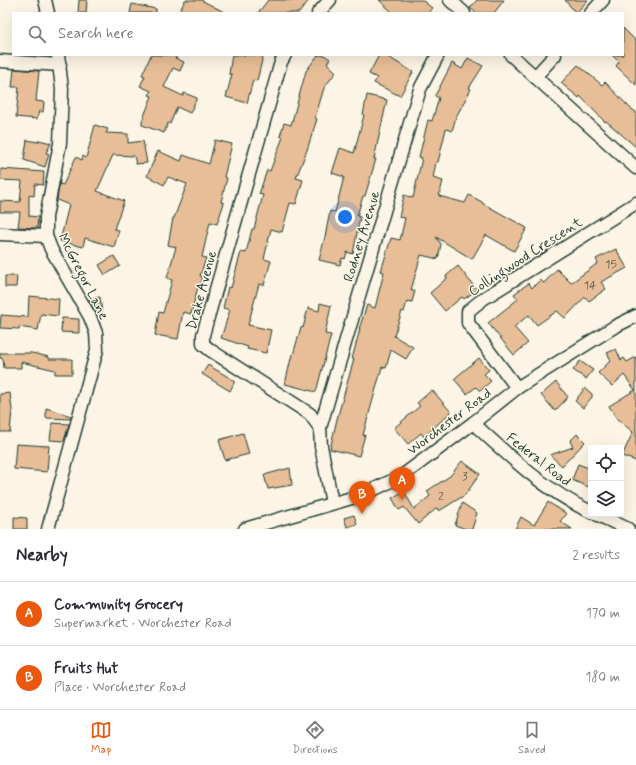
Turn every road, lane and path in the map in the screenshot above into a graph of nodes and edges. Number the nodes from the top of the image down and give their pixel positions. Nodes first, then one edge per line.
1 (44, 0) edge
2 (330, 0) edge
3 (450, 0) edge
4 (603, 0) edge
5 (48, 12) edge
6 (319, 12) edge
7 (462, 12) edge
8 (592, 12) edge
9 (284, 56) edge
10 (437, 56) edge
11 (512, 56) edge
12 (554, 56) edge
13 (59, 60) edge
14 (0, 61) edge
15 (535, 77) junction
16 (636, 168) edge
17 (636, 203) edge
18 (0, 234) edge
19 (46, 236) junction
20 (636, 316) edge
21 (516, 388) junction
22 (473, 424) junction
23 (320, 428) junction
24 (332, 503) junction
25 (588, 511) edge
26 (602, 517) edge
27 (48, 529) edge
28 (245, 529) edge
29 (628, 529) edge

1 - 5 street
2 - 6 street
3 - 7 street
4 - 8 street
9 - 23 street, Drake Avenue
10 - 23 street, Rodney Avenue
11 - 15 street
12 - 15 street
13 - 14 street
13 - 19 street, McGregor Lane
15 - 16 street
17 - 21 street, Collingwood Crescent
18 - 19 street
19 - 27 street, McGregor Lane
20 - 21 street, Worchester Road
21 - 22 street, Worchester Road
22 - 24 street, Worchester Road
22 - 25 street, Federal Road
23 - 24 street
24 - 28 street, Worchester Road
26 - 29 street

